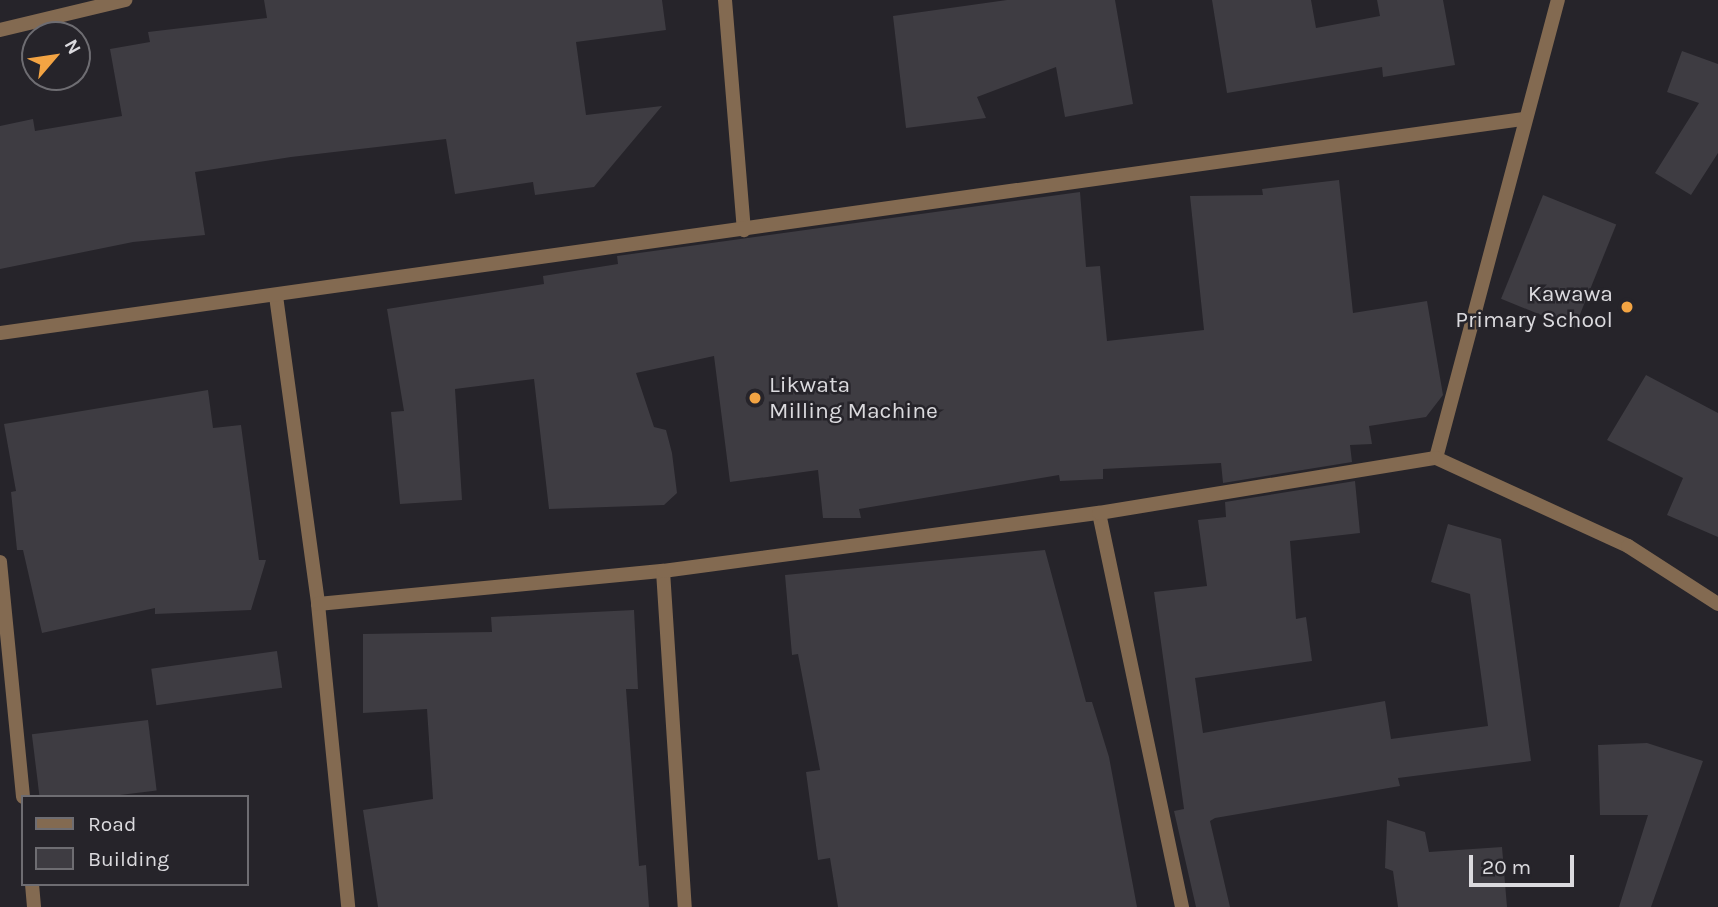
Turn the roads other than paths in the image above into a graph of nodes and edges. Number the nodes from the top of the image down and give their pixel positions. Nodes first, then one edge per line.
1 (125, 0) edge
2 (725, 0) edge
3 (1558, 0) edge
4 (0, 30) edge
5 (1522, 119) junction
6 (744, 230) junction
7 (276, 296) junction
8 (0, 333) edge
9 (1436, 458) junction
10 (1099, 513) junction
11 (0, 562) edge
12 (663, 571) junction
13 (318, 604) junction
14 (1718, 604) edge
15 (23, 795) edge
16 (32, 886) edge
17 (34, 907) edge
18 (348, 907) edge
19 (685, 907) edge
20 (1181, 907) edge

1 - 4 street
2 - 6 street
3 - 5 street
5 - 6 street
5 - 9 street
6 - 7 street
7 - 8 street
7 - 13 street
9 - 10 street
9 - 14 street
10 - 12 street
10 - 20 street
11 - 15 street
12 - 13 street
12 - 19 street
13 - 18 street
16 - 17 street

